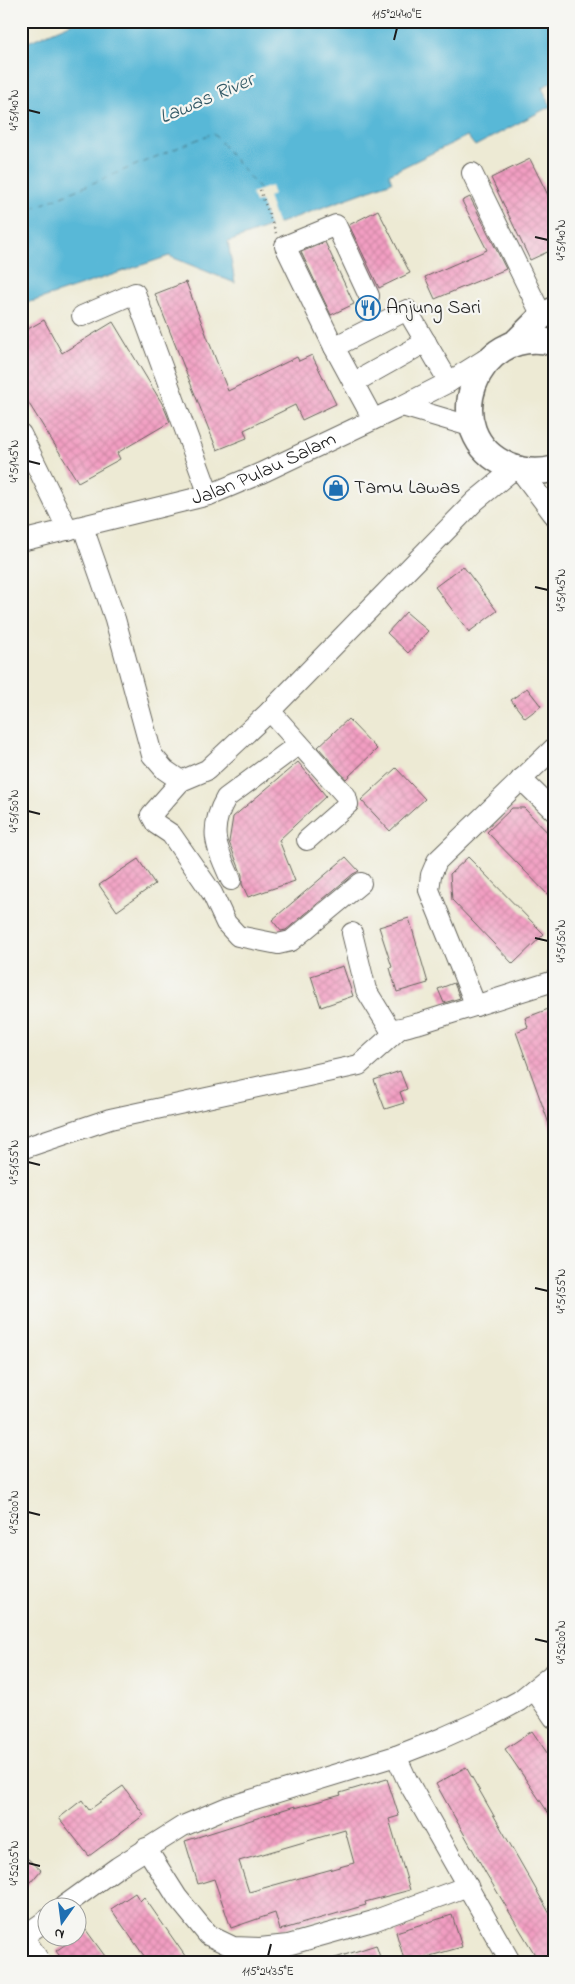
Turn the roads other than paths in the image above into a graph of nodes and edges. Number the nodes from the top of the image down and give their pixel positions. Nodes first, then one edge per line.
1 (472, 173) dead end
2 (369, 296) dead end
3 (548, 313) edge
4 (82, 316) dead end
5 (426, 342) junction
6 (554, 342) edge
7 (515, 343) junction
8 (334, 347) junction
9 (491, 356) junction
10 (449, 382) junction
11 (353, 383) junction
12 (402, 406) junction
13 (373, 420) junction
14 (473, 427) junction
15 (21, 434) edge
16 (518, 469) junction
17 (554, 469) edge
18 (209, 494) junction
19 (554, 515) edge
20 (75, 529) junction
21 (21, 541) edge
22 (270, 712) junction
23 (299, 744) junction
24 (554, 748) edge
25 (521, 779) junction
26 (181, 781) junction
27 (554, 811) edge
28 (307, 840) dead end
29 (231, 880) dead end
30 (361, 883) dead end
31 (352, 933) dead end
32 (554, 981) edge
33 (476, 1006) junction
34 (398, 1030) junction
35 (21, 1149) edge
36 (554, 1673) edge
37 (534, 1689) junction
38 (554, 1718) edge
39 (396, 1756) junction
40 (146, 1848) junction
41 (468, 1886) junction
42 (78, 1896) edge
43 (38, 1926) edge
44 (22, 1937) edge
45 (41, 1963) edge
46 (511, 1963) edge

1 - 3 street
2 - 8 street
3 - 7 main road
4 - 18 street
5 - 8 street
5 - 10 street
5 - 11 street
6 - 7 main road
7 - 9 main road
8 - 11 street
9 - 10 street, Jalan Pulau Salam
9 - 14 main road
10 - 12 street, Jalan Pulau Salam
11 - 13 street
12 - 13 street, Jalan Pulau Salam
12 - 14 street
13 - 18 street, Jalan Pulau Salam
14 - 16 main road
15 - 20 street
16 - 17 main road
16 - 19 street
16 - 22 street
18 - 20 street, Jalan Pulau Salam
20 - 21 street, Jalan Pulau Salam
20 - 26 street
22 - 23 street
22 - 26 street
23 - 28 street
23 - 29 street
24 - 25 street
25 - 27 street
25 - 33 street
26 - 30 street
31 - 34 street
32 - 33 street
33 - 34 street
34 - 35 street
36 - 37 street
37 - 38 street
37 - 39 street
39 - 40 street
39 - 41 street
40 - 41 street
40 - 42 street
41 - 46 street
43 - 44 street
44 - 45 street

